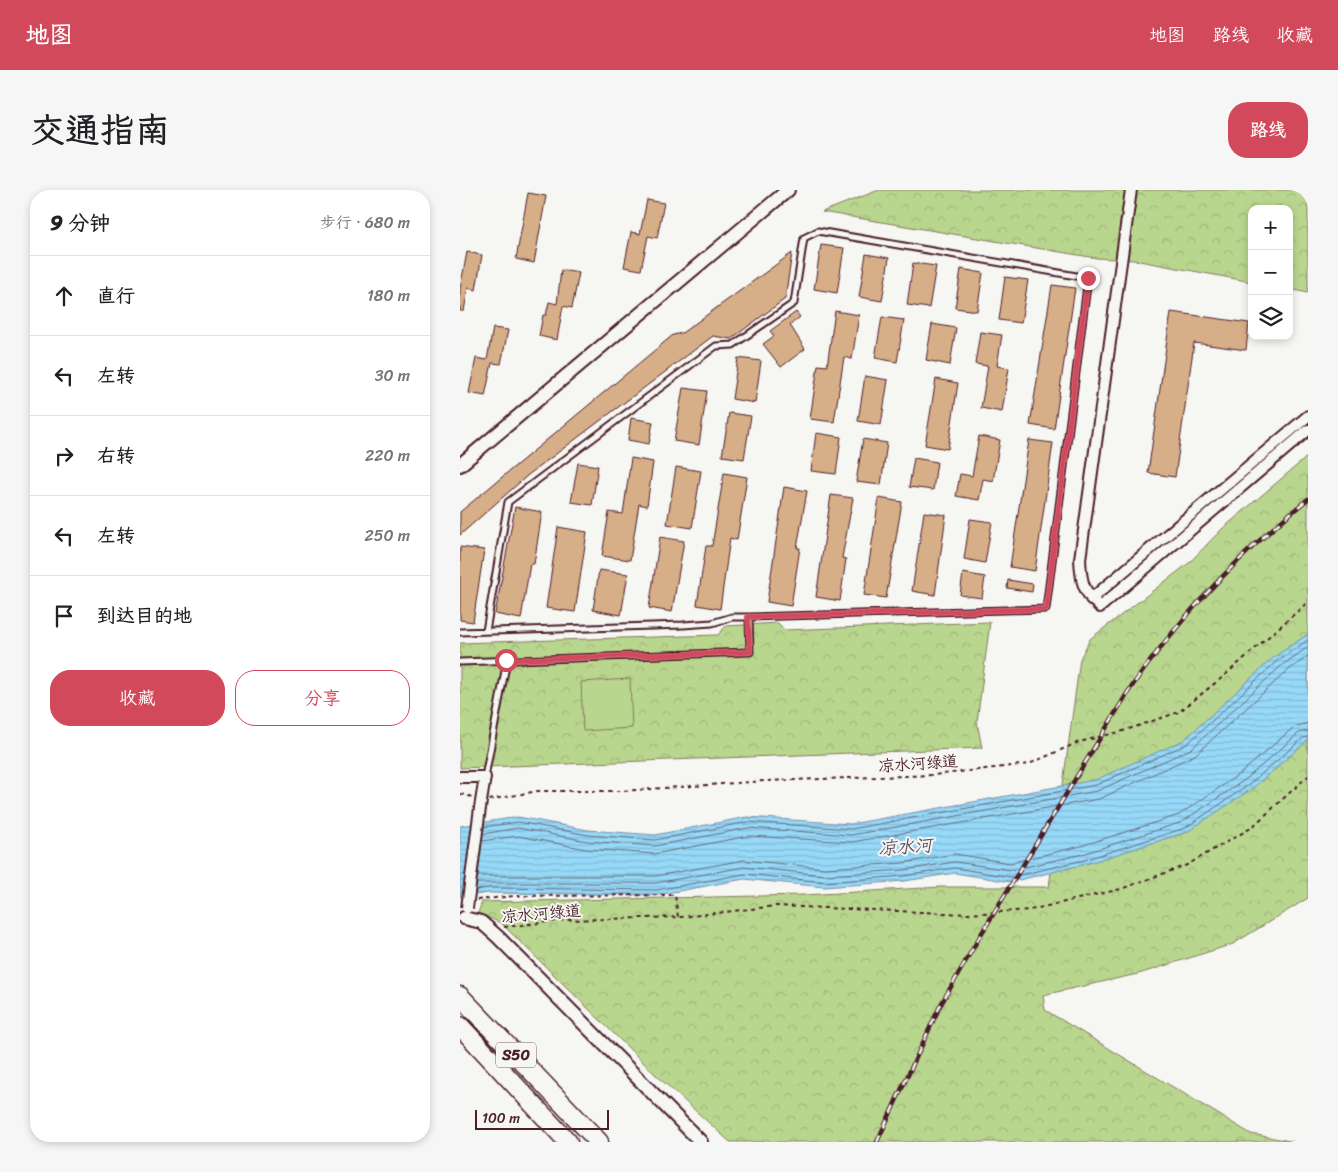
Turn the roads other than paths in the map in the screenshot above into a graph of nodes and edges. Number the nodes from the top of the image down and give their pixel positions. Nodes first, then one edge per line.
1 (788, 190) edge
2 (1132, 190) edge
3 (1308, 416) edge
4 (1308, 430) edge
5 (460, 465) edge
6 (1091, 599) junction
7 (748, 617) junction
8 (486, 631) junction
9 (460, 632) edge
10 (506, 660) junction
11 (460, 662) edge
12 (460, 776) edge
13 (485, 777) junction
14 (465, 913) edge
15 (460, 996) edge
16 (460, 1026) edge
17 (573, 1114) junction
18 (568, 1142) edge
19 (599, 1142) edge
20 (606, 1142) edge
21 (701, 1142) edge

1 - 5 street
2 - 6 street
3 - 6 street
4 - 6 street
7 - 8 lane
7 - 8 lane
7 - 10 lane
8 - 9 lane
10 - 11 lane
10 - 13 lane
12 - 13 street
13 - 14 street, bridge
14 - 21 street
15 - 17 highway, S50
16 - 18 highway, S50
17 - 19 highway, S50
17 - 20 highway

